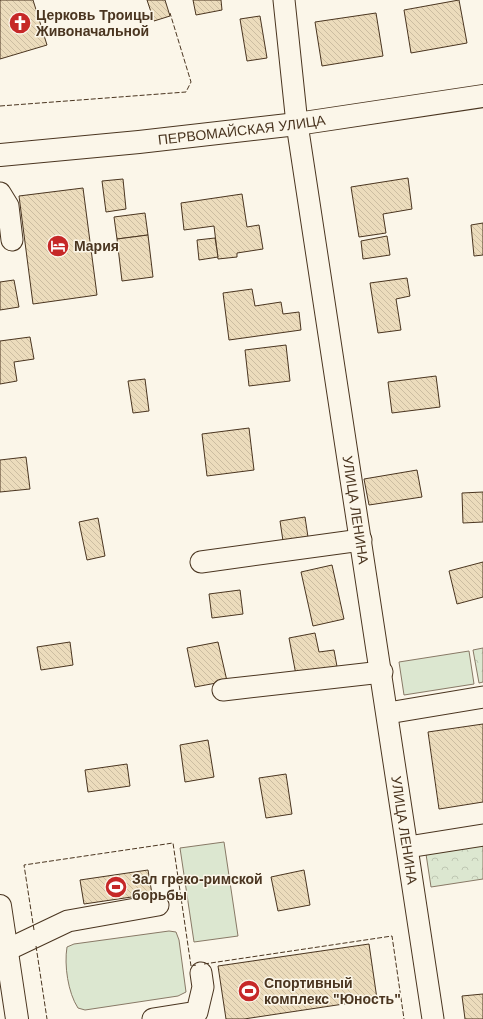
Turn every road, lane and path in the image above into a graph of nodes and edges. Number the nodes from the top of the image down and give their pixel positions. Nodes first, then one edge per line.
1 (284, 0) edge
2 (483, 96) edge
3 (297, 124) junction
4 (0, 155) edge
5 (0, 193) edge
6 (12, 240) dead end
7 (362, 540) junction
8 (202, 562) dead end
9 (382, 672) junction
10 (223, 690) dead end
11 (483, 697) edge
12 (388, 713) junction
13 (483, 834) edge
14 (408, 847) junction
15 (158, 905) dead end
16 (0, 906) edge
17 (7, 950) junction
18 (201, 973) dead end
19 (17, 1019) edge
20 (152, 1019) edge
21 (433, 1019) edge

1 - 3 street, УЛИЦА ЛЕНИНА
2 - 3 main road, ПЕРВОМАЙСКАЯ УЛИЦА
3 - 4 main road, ПЕРВОМАЙСКАЯ УЛИЦА
3 - 7 street, УЛИЦА ЛЕНИНА
5 - 6 street
7 - 8 street
7 - 9 street, УЛИЦА ЛЕНИНА
9 - 10 street
9 - 12 street, УЛИЦА ЛЕНИНА
11 - 12 street
12 - 14 street, УЛИЦА ЛЕНИНА
13 - 14 street
14 - 21 street, УЛИЦА ЛЕНИНА
15 - 17 street
16 - 17 main road
17 - 19 main road
18 - 20 street

